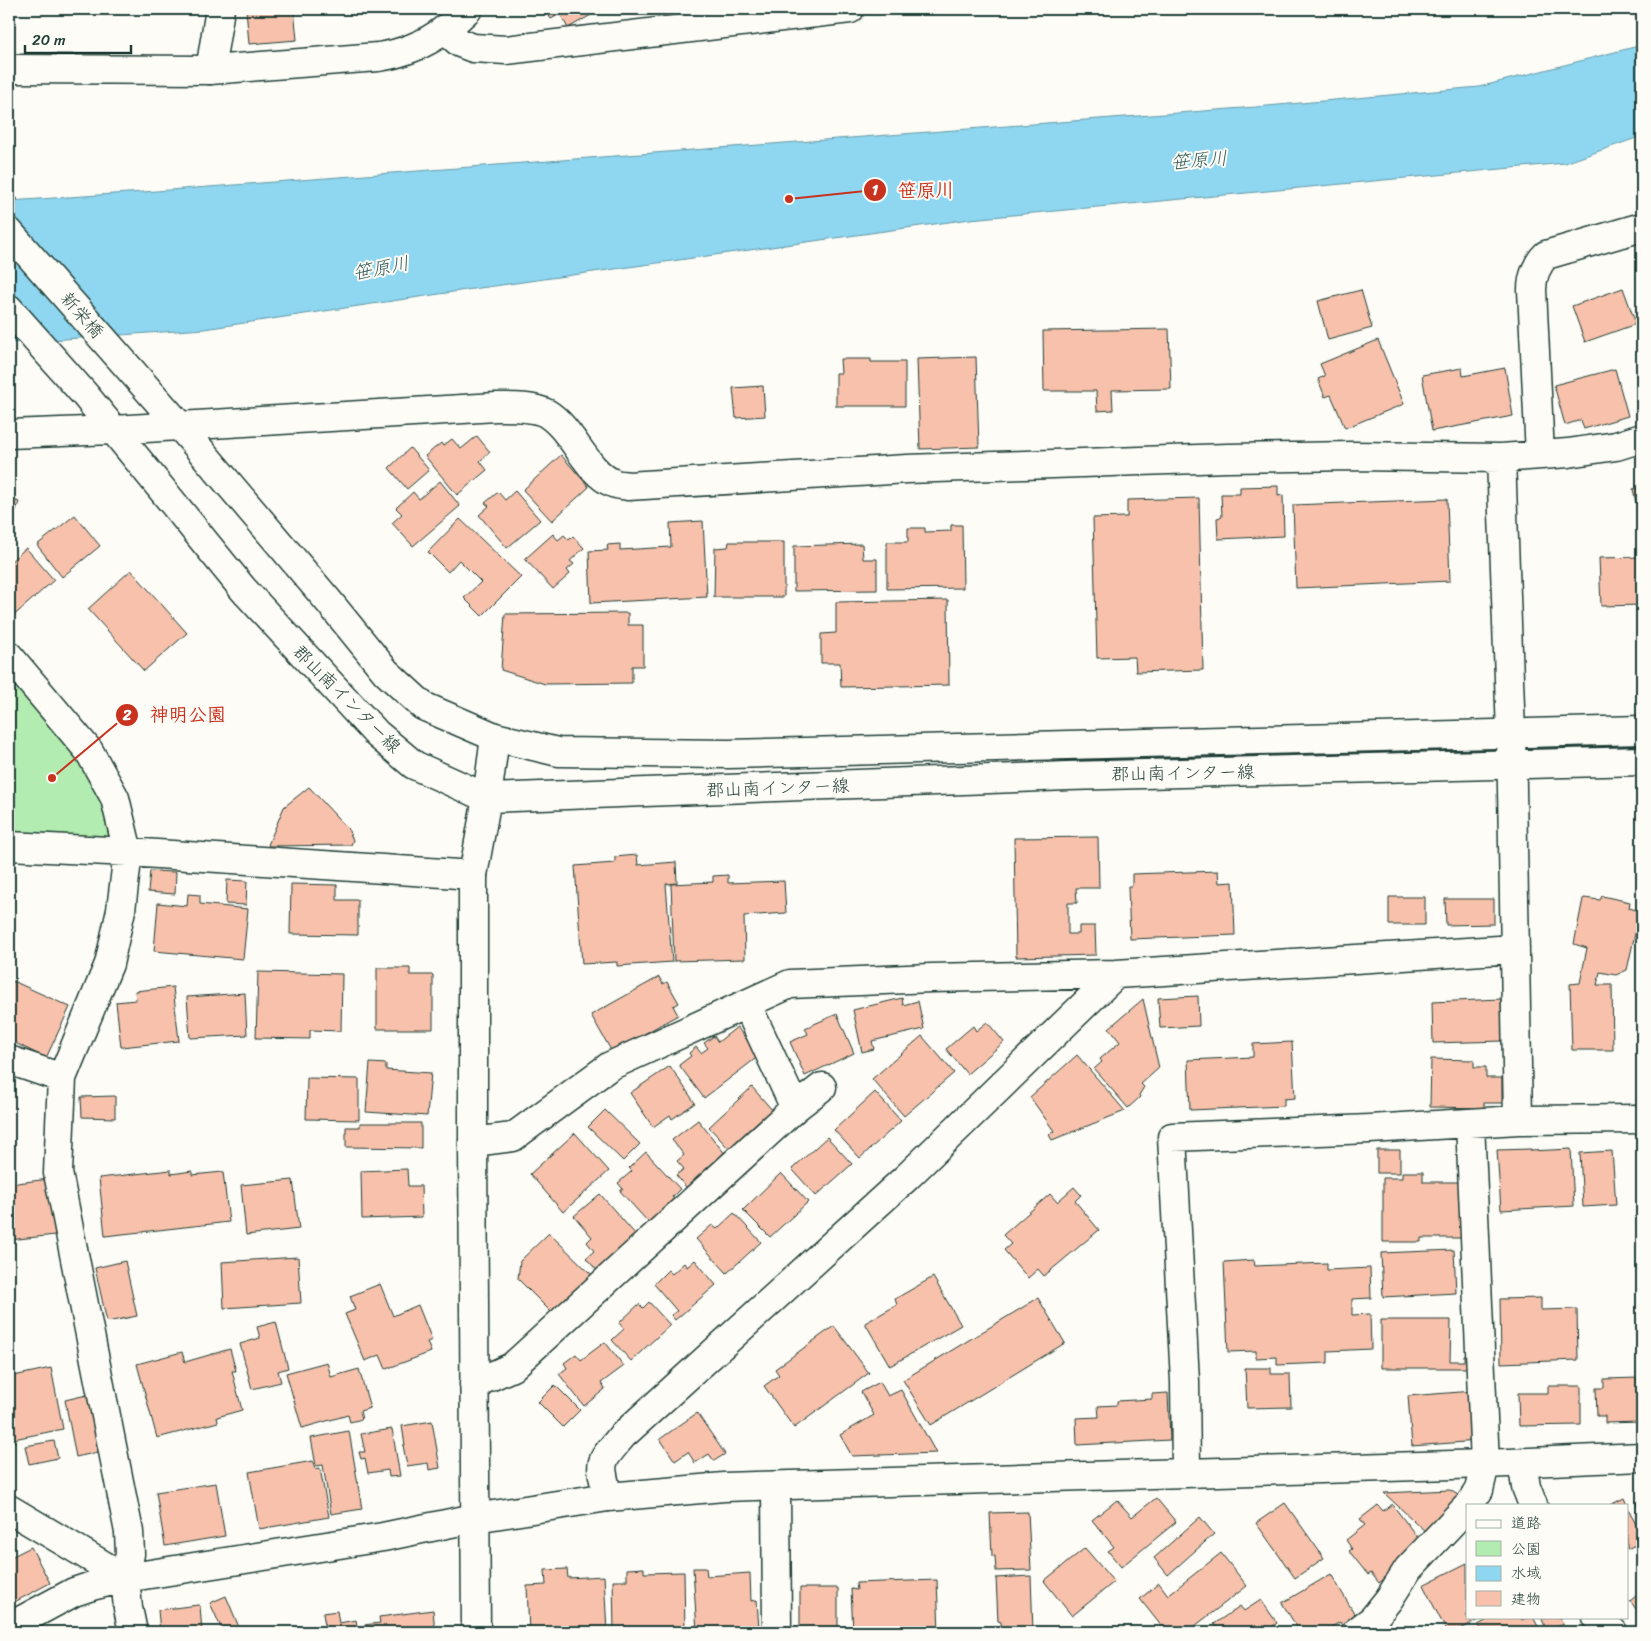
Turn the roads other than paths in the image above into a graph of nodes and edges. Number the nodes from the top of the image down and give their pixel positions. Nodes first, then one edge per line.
1 (220, 9) edge
2 (468, 9) edge
3 (850, 9) edge
4 (445, 30) junction
5 (9, 69) edge
6 (210, 70) junction
7 (1642, 227) edge
8 (9, 232) edge
9 (9, 309) edge
10 (179, 424) junction
11 (113, 430) junction
12 (9, 434) edge
13 (1642, 438) edge
14 (1540, 455) junction
15 (1501, 458) junction
16 (9, 656) edge
17 (1642, 730) edge
18 (1511, 734) junction
19 (495, 737) junction
20 (1642, 761) edge
21 (1512, 765) junction
22 (487, 798) junction
23 (9, 846) edge
24 (128, 852) junction
25 (474, 875) junction
26 (1515, 949) junction
27 (1116, 974) junction
28 (747, 1005) junction
29 (9, 1060) edge
30 (62, 1078) junction
31 (822, 1087) dead end
32 (795, 1108) junction
33 (1642, 1119) edge
34 (1518, 1120) junction
35 (1470, 1123) junction
36 (473, 1142) junction
37 (474, 1384) junction
38 (1642, 1458) edge
39 (1522, 1462) junction
40 (1485, 1464) junction
41 (1186, 1472) junction
42 (776, 1486) junction
43 (608, 1497) junction
44 (1469, 1504) edge
45 (1533, 1504) edge
46 (1466, 1508) edge
47 (9, 1509) edge
48 (475, 1518) junction
49 (125, 1578) junction
50 (1597, 1618) edge
51 (9, 1627) edge
52 (134, 1632) edge
53 (476, 1632) edge
54 (777, 1632) edge
55 (1356, 1632) edge
56 (1613, 1632) edge

1 - 6 street
2 - 4 street
3 - 4 street
4 - 6 street
5 - 6 street
7 - 14 street
8 - 10 street, 新栄橋
9 - 11 street, 郡山南インター線
10 - 11 street
10 - 15 street
10 - 19 street, 新栄橋
11 - 12 street
11 - 22 street, 郡山南インター線
13 - 14 street
14 - 15 street
15 - 18 street
16 - 24 street
17 - 18 street, 新栄橋
18 - 19 street, 新栄橋
18 - 21 street
19 - 22 street
20 - 21 street, 郡山南インター線
21 - 22 street, 郡山南インター線
21 - 26 street
22 - 25 street
23 - 24 street
24 - 25 street
24 - 30 street
25 - 36 street
26 - 27 street
26 - 34 street
27 - 28 street
27 - 43 street
28 - 32 street
28 - 36 street
29 - 30 street
30 - 49 street
31 - 32 street
32 - 37 street
33 - 34 street
34 - 35 street
35 - 40 street
35 - 41 street
36 - 37 street
37 - 48 street
38 - 39 street
39 - 40 street
39 - 45 street
40 - 41 street
40 - 44 street
41 - 42 street
42 - 43 street
42 - 54 street
43 - 48 street
46 - 55 street
47 - 49 street
48 - 49 street
48 - 53 street
49 - 51 street
49 - 52 street
50 - 56 street

